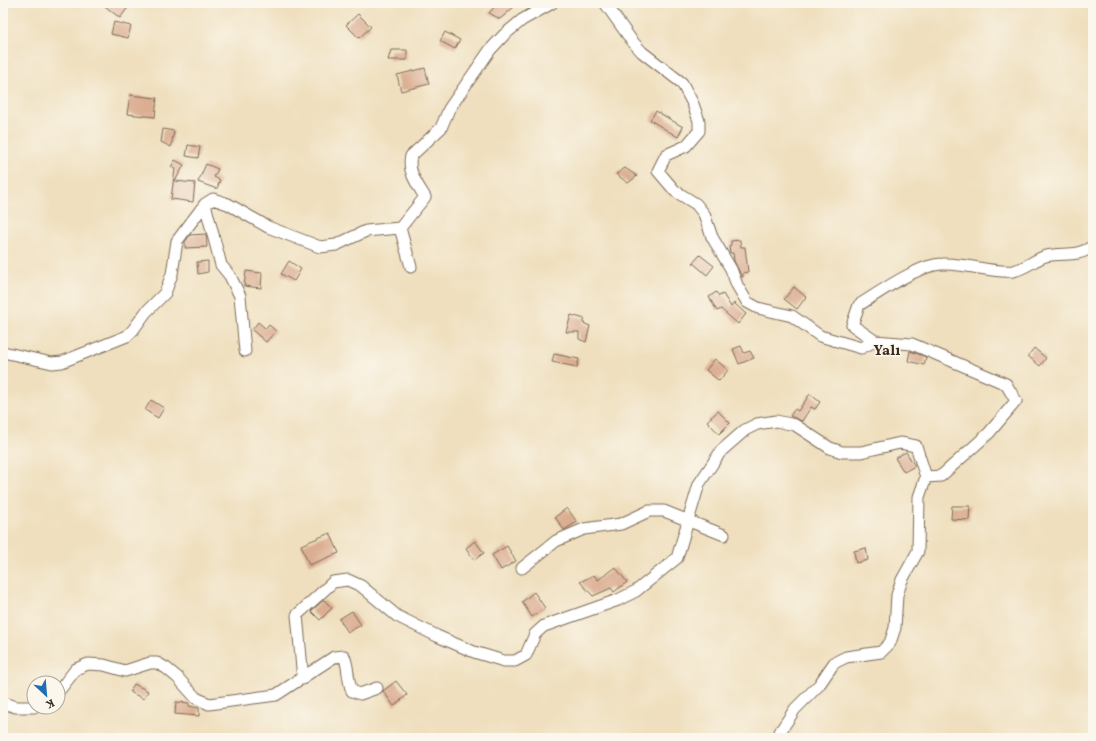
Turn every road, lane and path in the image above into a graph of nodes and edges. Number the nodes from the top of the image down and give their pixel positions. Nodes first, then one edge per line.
1 (552, 3) edge
2 (605, 3) edge
3 (205, 204) junction
4 (400, 228) junction
5 (1093, 246) edge
6 (411, 267) dead end
7 (875, 341) junction
8 (245, 351) dead end
9 (3, 352) edge
10 (926, 477) junction
11 (688, 520) junction
12 (724, 534) dead end
13 (522, 568) dead end
14 (302, 679) junction
15 (66, 682) edge
16 (377, 688) dead end
17 (3, 703) edge
18 (26, 707) edge
19 (776, 738) edge

1 - 4 street
2 - 7 street
3 - 4 street
3 - 8 street
3 - 9 street
4 - 6 street
5 - 7 street
7 - 10 street
10 - 11 street
10 - 19 street
11 - 12 street
11 - 13 street
11 - 14 street
14 - 15 street
14 - 16 street
17 - 18 street

